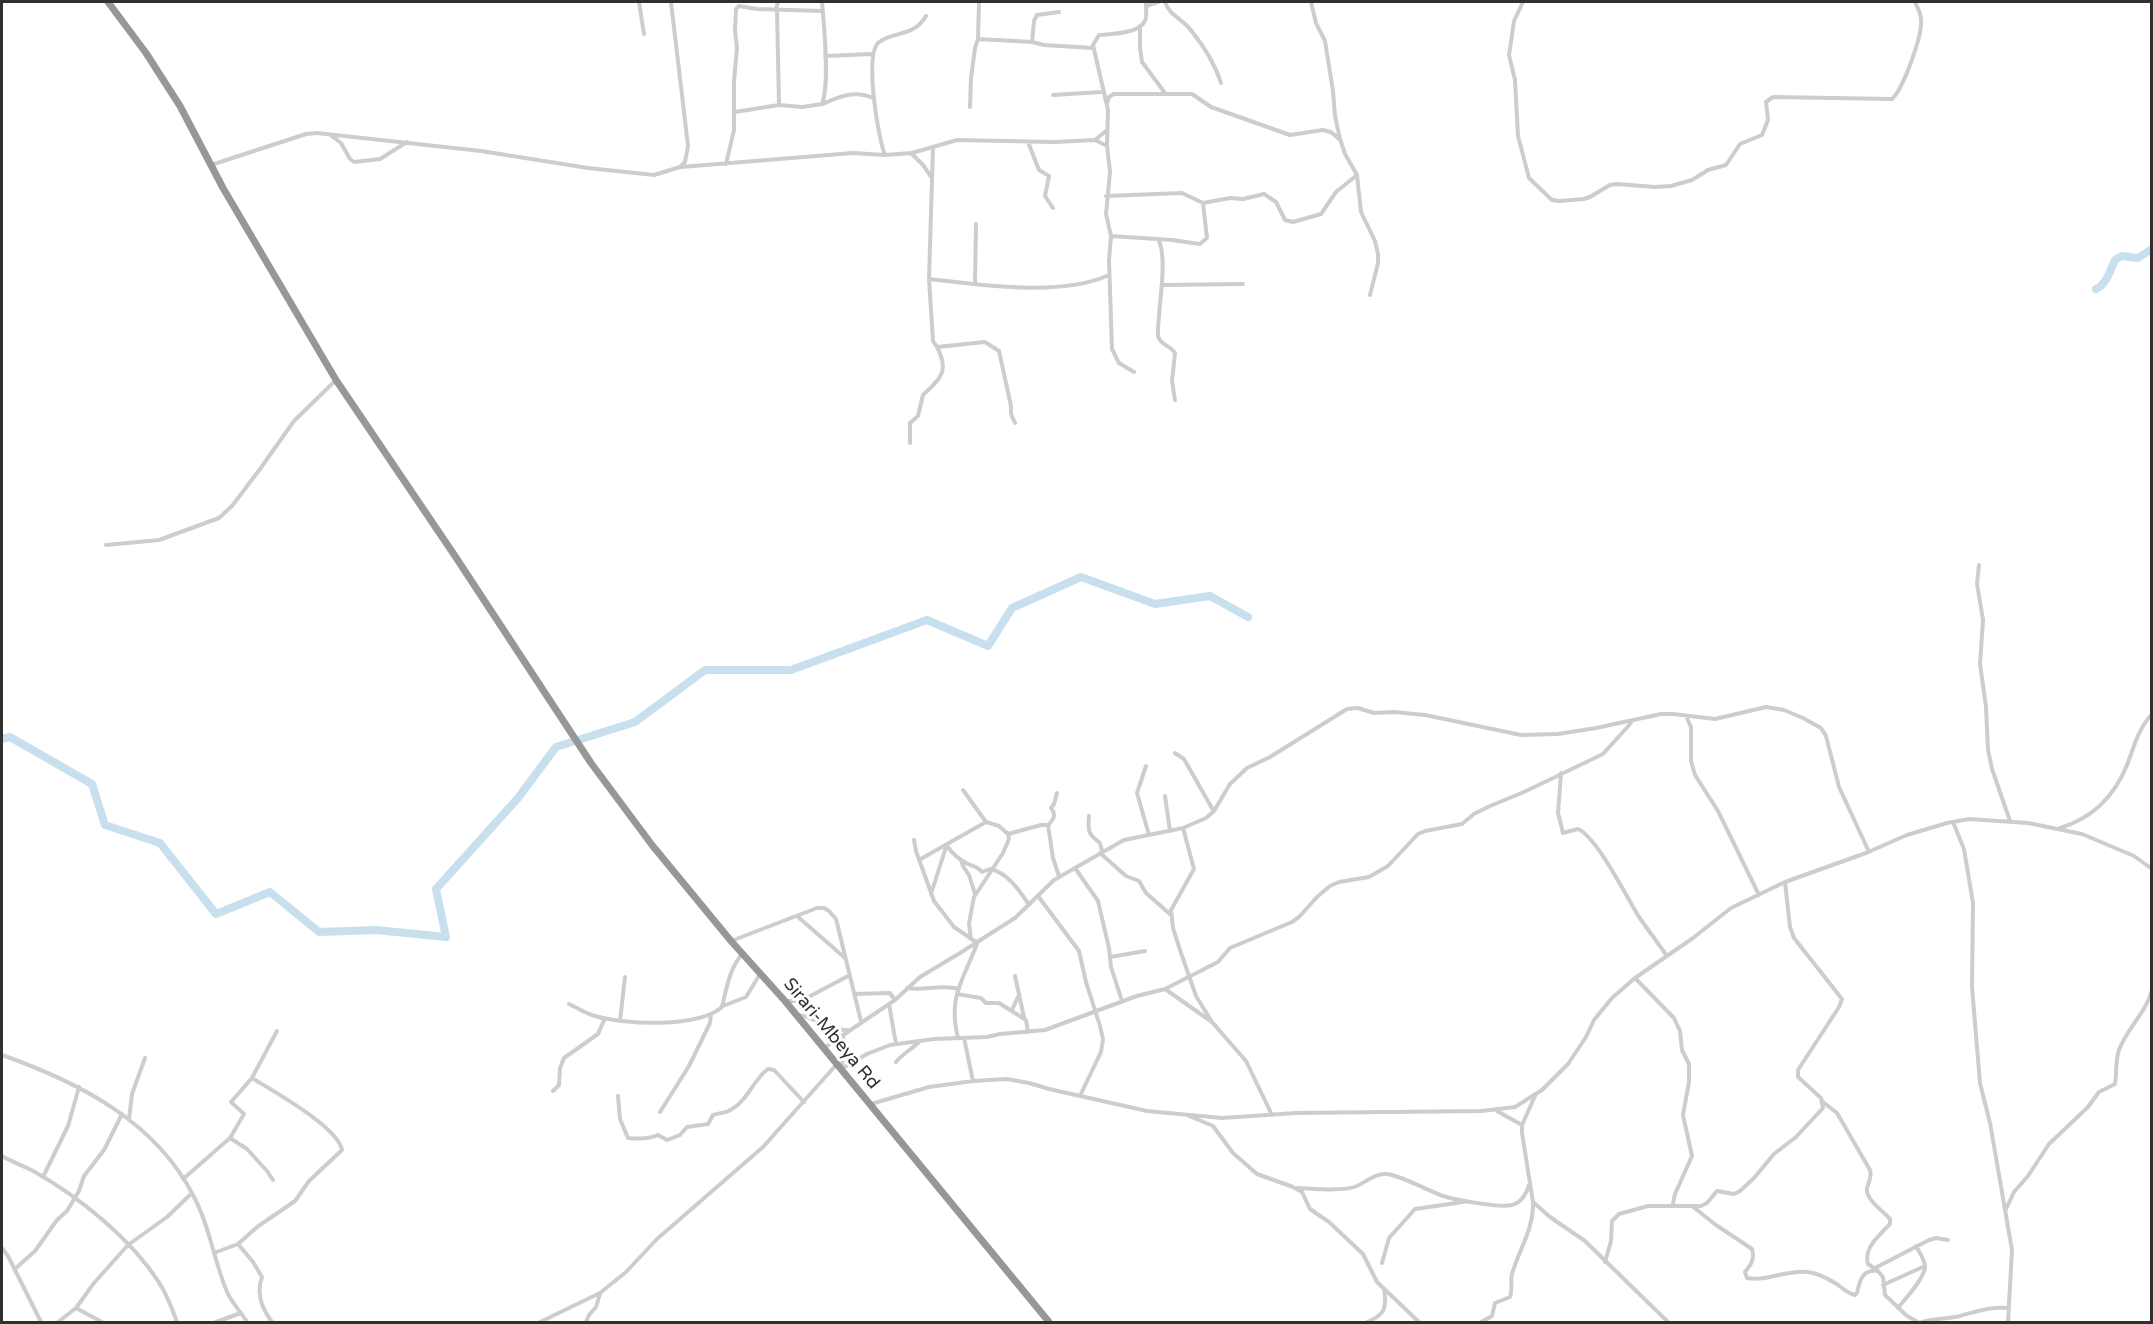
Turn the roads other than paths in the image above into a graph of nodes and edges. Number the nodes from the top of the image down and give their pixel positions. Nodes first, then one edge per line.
1 (108, 2) edge
2 (639, 2) edge
3 (671, 2) edge
4 (735, 2) edge
5 (778, 2) edge
6 (822, 2) edge
7 (979, 2) edge
8 (1158, 2) edge
9 (1165, 2) edge
10 (1311, 2) edge
11 (1523, 2) edge
12 (1915, 2) edge
13 (1146, 4) edge
14 (737, 7) junction
15 (777, 9) junction
16 (822, 11) junction
17 (1059, 12) dead end
18 (926, 16) dead end
19 (1140, 27) junction
20 (644, 34) dead end
21 (978, 39) junction
22 (1032, 42) junction
23 (1093, 48) junction
24 (873, 54) junction
25 (825, 56) junction
26 (1221, 83) dead end
27 (1102, 92) junction
28 (1166, 94) junction
29 (1053, 95) dead end
30 (873, 98) junction
31 (822, 104) junction
32 (1107, 104) junction
33 (779, 105) junction
34 (970, 107) dead end
35 (735, 112) junction
36 (1107, 130) junction
37 (328, 134) junction
38 (1340, 139) junction
39 (1095, 140) junction
40 (406, 142) junction
41 (1028, 142) junction
42 (1107, 146) junction
43 (933, 147) junction
44 (912, 153) junction
45 (885, 155) junction
46 (726, 164) junction
47 (211, 165) junction
48 (680, 167) junction
49 (1357, 175) junction
50 (932, 179) junction
51 (1106, 196) junction
52 (1203, 203) junction
53 (1053, 208) dead end
54 (976, 224) dead end
55 (1111, 236) junction
56 (1158, 239) junction
57 (1109, 275) junction
58 (929, 279) junction
59 (975, 283) junction
60 (1162, 285) junction
61 (1243, 285) dead end
62 (1370, 295) dead end
63 (937, 347) junction
64 (1134, 372) dead end
65 (336, 380) junction
66 (1174, 400) dead end
67 (1015, 423) dead end
68 (910, 443) dead end
69 (106, 545) dead end
70 (1979, 565) dead end
71 (2151, 714) edge
72 (1686, 716) junction
73 (1631, 722) junction
74 (1176, 753) dead end
75 (1146, 766) dead end
76 (1561, 773) junction
77 (963, 790) dead end
78 (1057, 793) dead end
79 (1165, 796) dead end
80 (1214, 811) junction
81 (1089, 816) dead end
82 (986, 822) junction
83 (1953, 822) junction
84 (2010, 822) junction
85 (1048, 825) junction
86 (1183, 828) junction
87 (2059, 828) junction
88 (1170, 831) junction
89 (1008, 834) junction
90 (1149, 835) junction
91 (914, 840) dead end
92 (947, 846) junction
93 (1101, 852) junction
94 (1869, 852) junction
95 (961, 859) junction
96 (919, 860) junction
97 (1076, 868) junction
98 (2151, 868) edge
99 (993, 869) junction
100 (1059, 876) junction
101 (1785, 882) junction
102 (975, 894) junction
103 (931, 895) junction
104 (1759, 895) junction
105 (1038, 896) junction
106 (1029, 905) junction
107 (796, 915) junction
108 (1171, 916) junction
109 (971, 939) junction
110 (731, 941) junction
111 (977, 941) junction
112 (1145, 951) dead end
113 (743, 953) junction
114 (1667, 956) junction
115 (1110, 957) junction
116 (845, 958) junction
117 (760, 973) junction
118 (850, 975) junction
119 (1016, 975) dead end
120 (625, 977) dead end
121 (1189, 978) junction
122 (1635, 978) junction
123 (907, 988) junction
124 (1165, 989) junction
125 (958, 991) junction
126 (2151, 991) edge
127 (854, 994) junction
128 (1018, 995) junction
129 (895, 1000) junction
130 (785, 1001) junction
131 (1122, 1001) junction
132 (569, 1004) dead end
133 (889, 1004) junction
134 (722, 1006) junction
135 (1012, 1010) junction
136 (1096, 1012) junction
137 (711, 1014) junction
138 (795, 1015) junction
139 (605, 1018) junction
140 (1024, 1018) junction
141 (620, 1021) junction
142 (861, 1021) junction
143 (1212, 1022) junction
144 (849, 1030) junction
145 (277, 1031) dead end
146 (1028, 1032) junction
147 (843, 1035) junction
148 (958, 1038) junction
149 (964, 1038) junction
150 (919, 1042) junction
151 (896, 1044) junction
152 (823, 1048) junction
153 (2, 1054) edge
154 (145, 1058) dead end
155 (896, 1062) dead end
156 (839, 1067) junction
157 (252, 1078) junction
158 (973, 1081) junction
159 (79, 1087) junction
160 (553, 1091) dead end
161 (1536, 1095) junction
162 (618, 1096) dead end
163 (1080, 1096) junction
164 (804, 1102) junction
165 (1822, 1102) junction
166 (870, 1104) junction
167 (1494, 1110) junction
168 (660, 1112) dead end
169 (1183, 1113) junction
170 (122, 1114) junction
171 (1272, 1115) junction
172 (129, 1119) junction
173 (1522, 1125) junction
174 (230, 1138) junction
175 (2, 1156) edge
176 (43, 1177) junction
177 (183, 1179) junction
178 (273, 1180) dead end
179 (1529, 1184) junction
180 (1297, 1188) junction
181 (192, 1193) junction
182 (75, 1198) junction
183 (1466, 1201) junction
184 (1533, 1202) junction
185 (1673, 1204) junction
186 (1692, 1206) junction
187 (2006, 1210) junction
188 (1948, 1240) dead end
189 (238, 1244) junction
190 (128, 1245) junction
191 (1916, 1246) junction
192 (2, 1248) edge
193 (214, 1253) junction
194 (1605, 1262) junction
195 (1382, 1263) dead end
196 (1924, 1266) junction
197 (15, 1269) junction
198 (1876, 1269) junction
199 (1883, 1285) junction
200 (1384, 1288) junction
201 (600, 1293) junction
202 (76, 1308) junction
203 (1898, 1308) junction
204 (2007, 1308) junction
205 (241, 1313) junction
206 (41, 1323) edge
207 (58, 1323) edge
208 (102, 1323) edge
209 (177, 1323) edge
210 (216, 1323) edge
211 (247, 1323) edge
212 (272, 1323) edge
213 (540, 1323) edge
214 (586, 1323) edge
215 (1049, 1323) edge
216 (1366, 1323) edge
217 (1419, 1323) edge
218 (1481, 1323) edge
219 (1668, 1323) edge
220 (1920, 1323) edge
221 (2007, 1323) edge

1 - 47 highway, Sirari-Mbeya Rd
2 - 20 street
3 - 48 street
4 - 14 street
5 - 15 street
6 - 16 street
7 - 21 street
8 - 13 street
9 - 26 street
10 - 38 street
11 - 12 street
13 - 19 street
14 - 15 street
14 - 35 street
15 - 16 street
15 - 33 street
16 - 25 street
17 - 22 street
18 - 24 street
19 - 23 street
19 - 28 street
21 - 22 street
21 - 34 street
22 - 23 street
23 - 27 street
24 - 25 street
24 - 30 street
25 - 31 street
27 - 29 street
27 - 32 street
28 - 32 street
28 - 38 street
30 - 31 street
30 - 45 street
31 - 33 street
32 - 36 street
33 - 35 street
35 - 46 street
36 - 39 street
36 - 42 street
37 - 40 street
37 - 40 street
37 - 47 street
38 - 49 street
39 - 41 street
39 - 42 street
40 - 48 street
41 - 43 street
41 - 53 street
42 - 51 street
43 - 44 street
43 - 50 street
44 - 45 street
44 - 50 street
45 - 46 street
46 - 48 street
47 - 65 highway, Sirari-Mbeya Rd
49 - 52 street
49 - 62 street
50 - 58 street
51 - 52 street
51 - 55 street
52 - 56 street
54 - 59 street
55 - 56 street
55 - 57 street
56 - 60 street
57 - 59 street
57 - 64 street
58 - 59 street
58 - 63 street
60 - 61 street
60 - 66 street
63 - 67 street
63 - 68 street
65 - 69 street
65 - 110 highway, Sirari-Mbeya Rd
70 - 84 street
71 - 87 street
72 - 73 street
72 - 94 street
72 - 104 street
73 - 76 street
73 - 80 street
74 - 80 street
75 - 90 street
76 - 114 street
76 - 121 street
77 - 82 street
78 - 85 street
79 - 88 street
80 - 86 street
81 - 93 street
82 - 89 street
82 - 92 street
83 - 84 street
83 - 94 street
83 - 187 street
84 - 87 street
85 - 89 street
85 - 100 street
86 - 88 street
86 - 108 street
87 - 98 street
88 - 90 street
89 - 99 street
90 - 93 street
91 - 96 street
92 - 95 street
92 - 96 street
92 - 103 street
93 - 97 street
93 - 108 street
94 - 101 street
95 - 99 street
95 - 102 street
96 - 103 street
97 - 100 street
97 - 115 street
99 - 102 street
99 - 106 street
100 - 105 street
101 - 104 street
101 - 165 street
102 - 109 street
103 - 109 street
104 - 114 street
105 - 106 street
105 - 136 street
106 - 111 street
107 - 110 street
107 - 116 street
107 - 116 street
108 - 121 street
109 - 111 street
110 - 113 highway, Sirari-Mbeya Rd
111 - 123 street
111 - 125 street
112 - 115 street
113 - 117 highway, Sirari-Mbeya Rd
113 - 134 street
114 - 122 street
115 - 131 street
116 - 118 street
117 - 130 highway, Sirari-Mbeya Rd
117 - 134 street
118 - 127 street
118 - 130 street
119 - 128 street
120 - 141 street
121 - 124 street
121 - 143 street
122 - 161 street
122 - 185 street
123 - 125 street
123 - 129 street
124 - 131 street
124 - 143 street
125 - 135 street
125 - 148 street
126 - 187 street
127 - 129 street
127 - 142 street
128 - 135 street
128 - 140 street
129 - 133 street
130 - 138 highway, Sirari-Mbeya Rd
131 - 136 street
132 - 139 street
133 - 142 street
133 - 151 street
134 - 137 street
135 - 140 street
136 - 146 street
136 - 163 street
137 - 141 street
137 - 168 street
138 - 144 street
138 - 152 highway, Sirari-Mbeya Rd
139 - 141 street
139 - 160 street
140 - 146 street
142 - 144 street
143 - 171 street
144 - 147 street
145 - 157 street
146 - 149 street
147 - 152 street
147 - 156 street
148 - 149 street
148 - 150 street
149 - 158 street
150 - 151 street
150 - 155 street
151 - 156 street
152 - 156 highway, Sirari-Mbeya Rd
153 - 159 street
154 - 172 street
156 - 164 street
156 - 166 highway, Sirari-Mbeya Rd
157 - 174 street
157 - 189 street
158 - 163 street
158 - 166 street
159 - 170 street
159 - 176 street
161 - 167 street
161 - 173 street
162 - 164 street
163 - 169 street
164 - 201 street
165 - 186 street
165 - 198 street
166 - 215 highway, Sirari-Mbeya Rd
167 - 171 street
167 - 173 street
169 - 171 street
169 - 180 street
170 - 172 street
170 - 182 street
172 - 177 street
173 - 179 street
174 - 177 street
174 - 178 street
175 - 176 street
176 - 182 street
177 - 181 street
179 - 183 street
179 - 184 street
180 - 183 street
180 - 200 street
181 - 190 street
181 - 193 street
182 - 190 street
182 - 197 street
183 - 195 street
184 - 194 street
184 - 218 street
185 - 186 street
185 - 194 street
186 - 198 street
187 - 204 street
188 - 191 street
189 - 193 street
189 - 212 street
190 - 202 street
190 - 209 street
191 - 196 street
191 - 198 street
192 - 197 street
193 - 205 street
194 - 219 street
196 - 199 street
196 - 203 street
197 - 206 street
198 - 199 street
199 - 203 street
200 - 216 street
200 - 217 street
201 - 213 street
201 - 214 street
202 - 207 street
202 - 208 street
203 - 220 street
204 - 220 street
204 - 221 street
205 - 210 street
205 - 211 street

